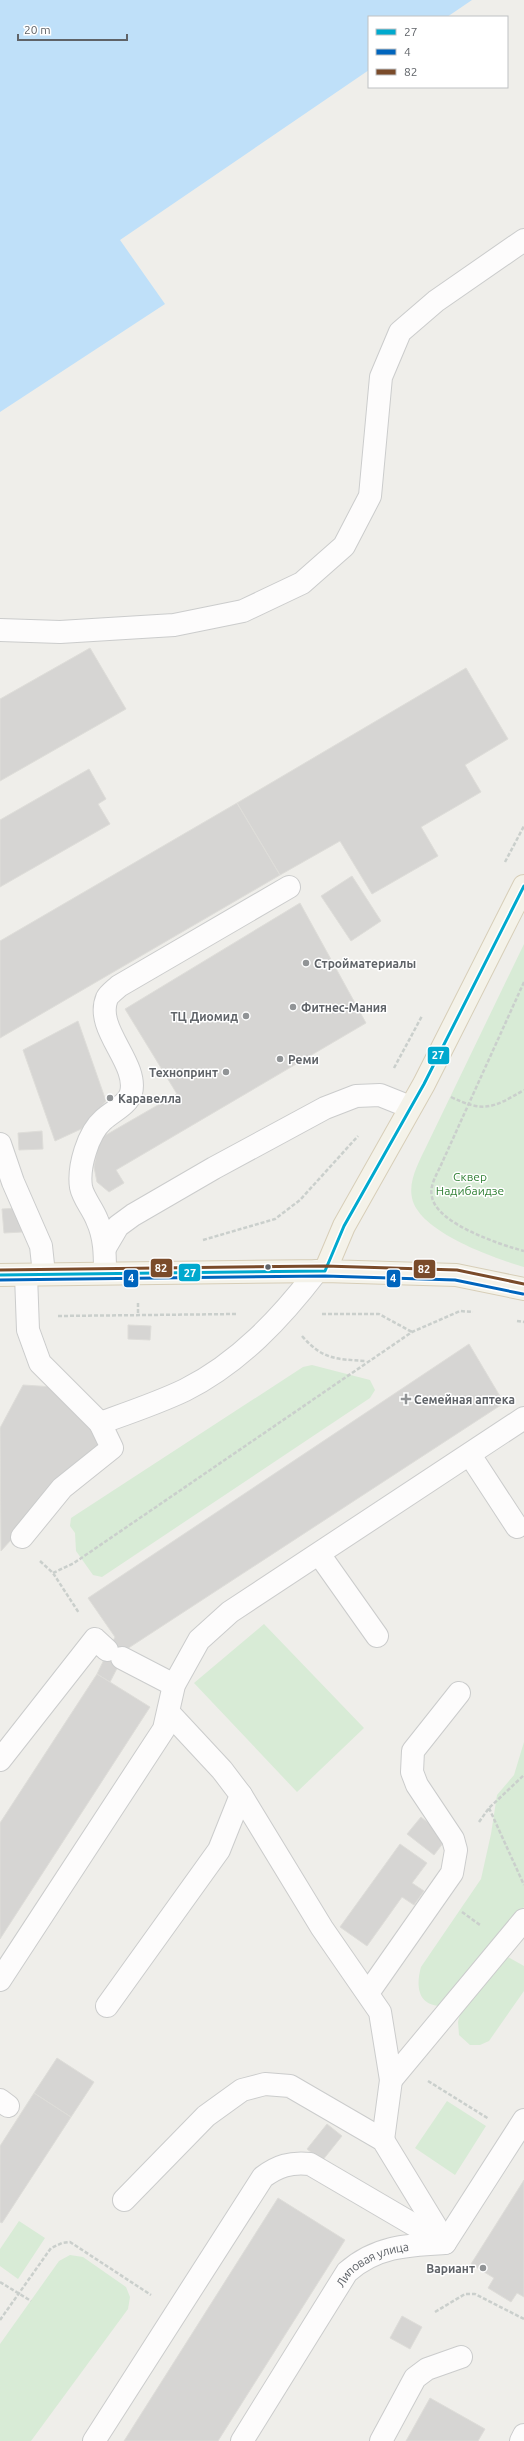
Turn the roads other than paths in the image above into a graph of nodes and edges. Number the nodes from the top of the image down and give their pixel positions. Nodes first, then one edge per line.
1 (524, 240) edge
2 (0, 630) edge
3 (524, 886) edge
4 (289, 887) dead end
5 (410, 1107) junction
6 (0, 1144) edge
7 (105, 1248) junction
8 (321, 1271) junction
9 (105, 1273) junction
10 (0, 1275) edge
11 (35, 1275) junction
12 (524, 1290) edge
13 (524, 1418) edge
14 (100, 1423) junction
15 (470, 1455) junction
16 (517, 1528) dead end
17 (22, 1537) dead end
18 (319, 1554) junction
19 (377, 1636) dead end
20 (174, 1685) junction
21 (459, 1693) dead end
22 (169, 1713) junction
23 (0, 1760) edge
24 (241, 1795) junction
25 (524, 1920) edge
26 (0, 1980) edge
27 (368, 1993) junction
28 (107, 2006) dead end
29 (391, 2080) junction
30 (519, 2128) edge
31 (383, 2140) junction
32 (124, 2200) dead end
33 (445, 2243) junction
34 (461, 2357) dead end
35 (524, 2436) edge
36 (94, 2441) edge
37 (242, 2441) edge
38 (381, 2441) edge
39 (521, 2441) edge

1 - 2 lane
3 - 5 main road
4 - 7 lane
5 - 7 lane
5 - 8 main road
6 - 11 lane
7 - 9 lane
8 - 9 main road
8 - 12 main road
8 - 14 lane
9 - 11 main road
10 - 11 main road
11 - 14 lane
13 - 15 lane
14 - 17 lane
15 - 16 lane
15 - 18 lane
18 - 19 lane
18 - 20 lane
20 - 22 lane
20 - 23 lane
21 - 27 lane
22 - 24 lane
22 - 26 lane
24 - 27 lane
24 - 28 lane
25 - 29 lane
27 - 29 lane
29 - 31 lane
30 - 33 lane
31 - 32 lane
31 - 33 lane
33 - 36 lane
33 - 37 lane, Липовая улица
34 - 38 lane
35 - 39 lane

